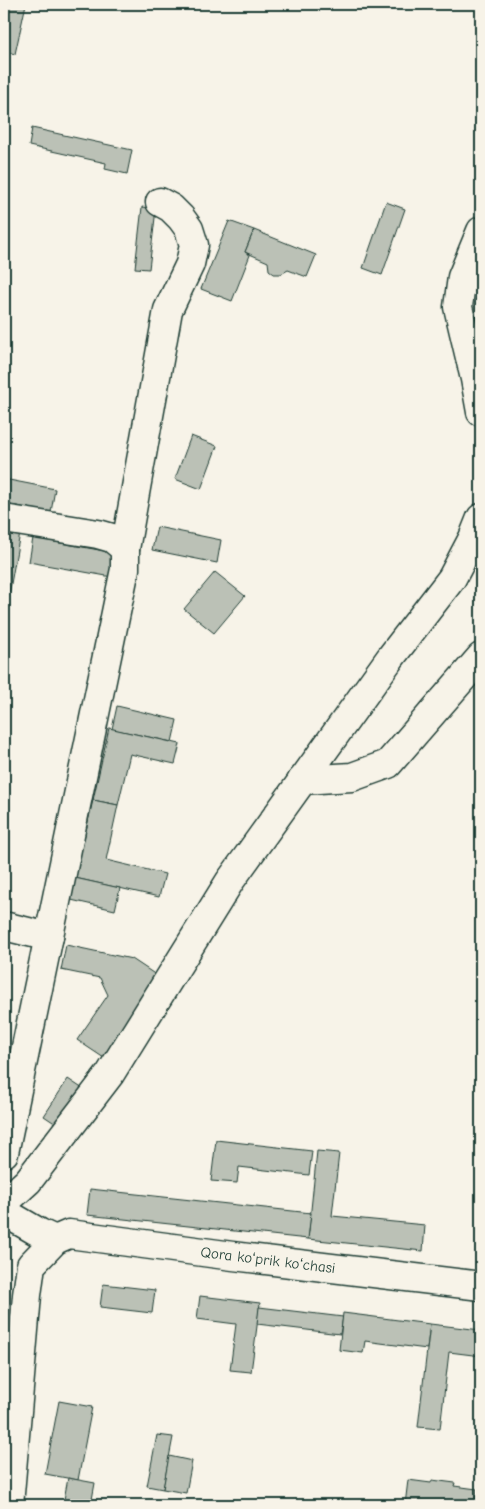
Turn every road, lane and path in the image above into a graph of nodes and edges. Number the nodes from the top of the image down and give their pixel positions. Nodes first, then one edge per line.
1 (160, 202) dead end
2 (481, 231) edge
3 (481, 412) edge
4 (481, 518) edge
5 (4, 519) edge
6 (125, 549) junction
7 (481, 657) edge
8 (302, 780) junction
9 (4, 926) edge
10 (49, 937) junction
11 (4, 1153) edge
12 (8, 1211) edge
13 (47, 1237) junction
14 (481, 1286) edge
15 (9, 1505) edge

1 - 6 street
2 - 3 street
4 - 8 street
5 - 6 street
6 - 10 street
7 - 8 street
8 - 12 street
9 - 10 street
10 - 11 street
12 - 13 street
13 - 14 street, Qora koʻprik koʻchasi
13 - 15 street

